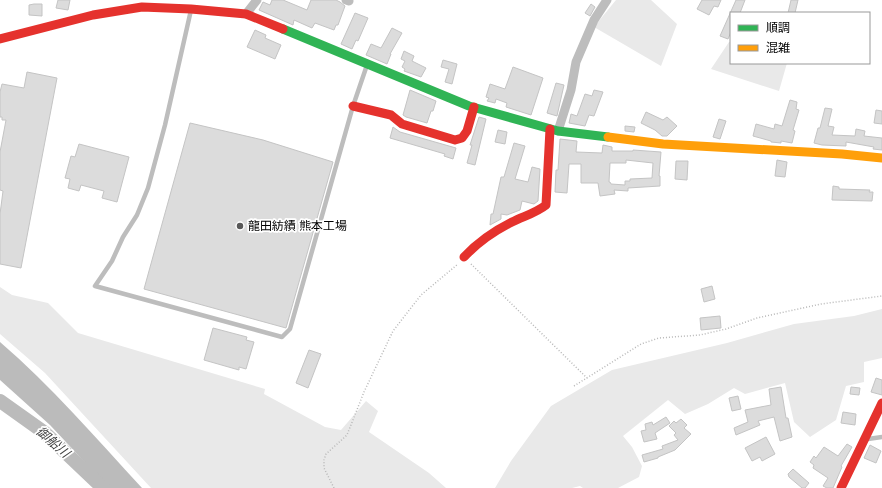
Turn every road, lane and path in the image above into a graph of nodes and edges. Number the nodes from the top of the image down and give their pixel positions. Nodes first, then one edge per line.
1 (257, 0) edge
2 (607, 0) edge
3 (191, 9) junction
4 (246, 14) junction
5 (0, 39) edge
6 (367, 63) junction
7 (353, 106) junction
8 (474, 107) junction
9 (554, 130) junction
10 (882, 158) edge
11 (464, 257) junction
12 (882, 296) edge
13 (587, 378) junction
14 (574, 386) dead end
15 (882, 403) edge
16 (882, 437) edge
17 (864, 439) junction
18 (334, 488) edge
19 (841, 488) edge

1 - 4 street
2 - 9 street
3 - 4 street
3 - 5 street
3 - 7 lane
4 - 6 street
6 - 7 lane
6 - 8 street
7 - 8 street
8 - 9 street
9 - 10 street
9 - 11 street
11 - 13 path
11 - 18 path
12 - 13 path
13 - 14 path
15 - 17 street
16 - 17 lane
17 - 19 street

